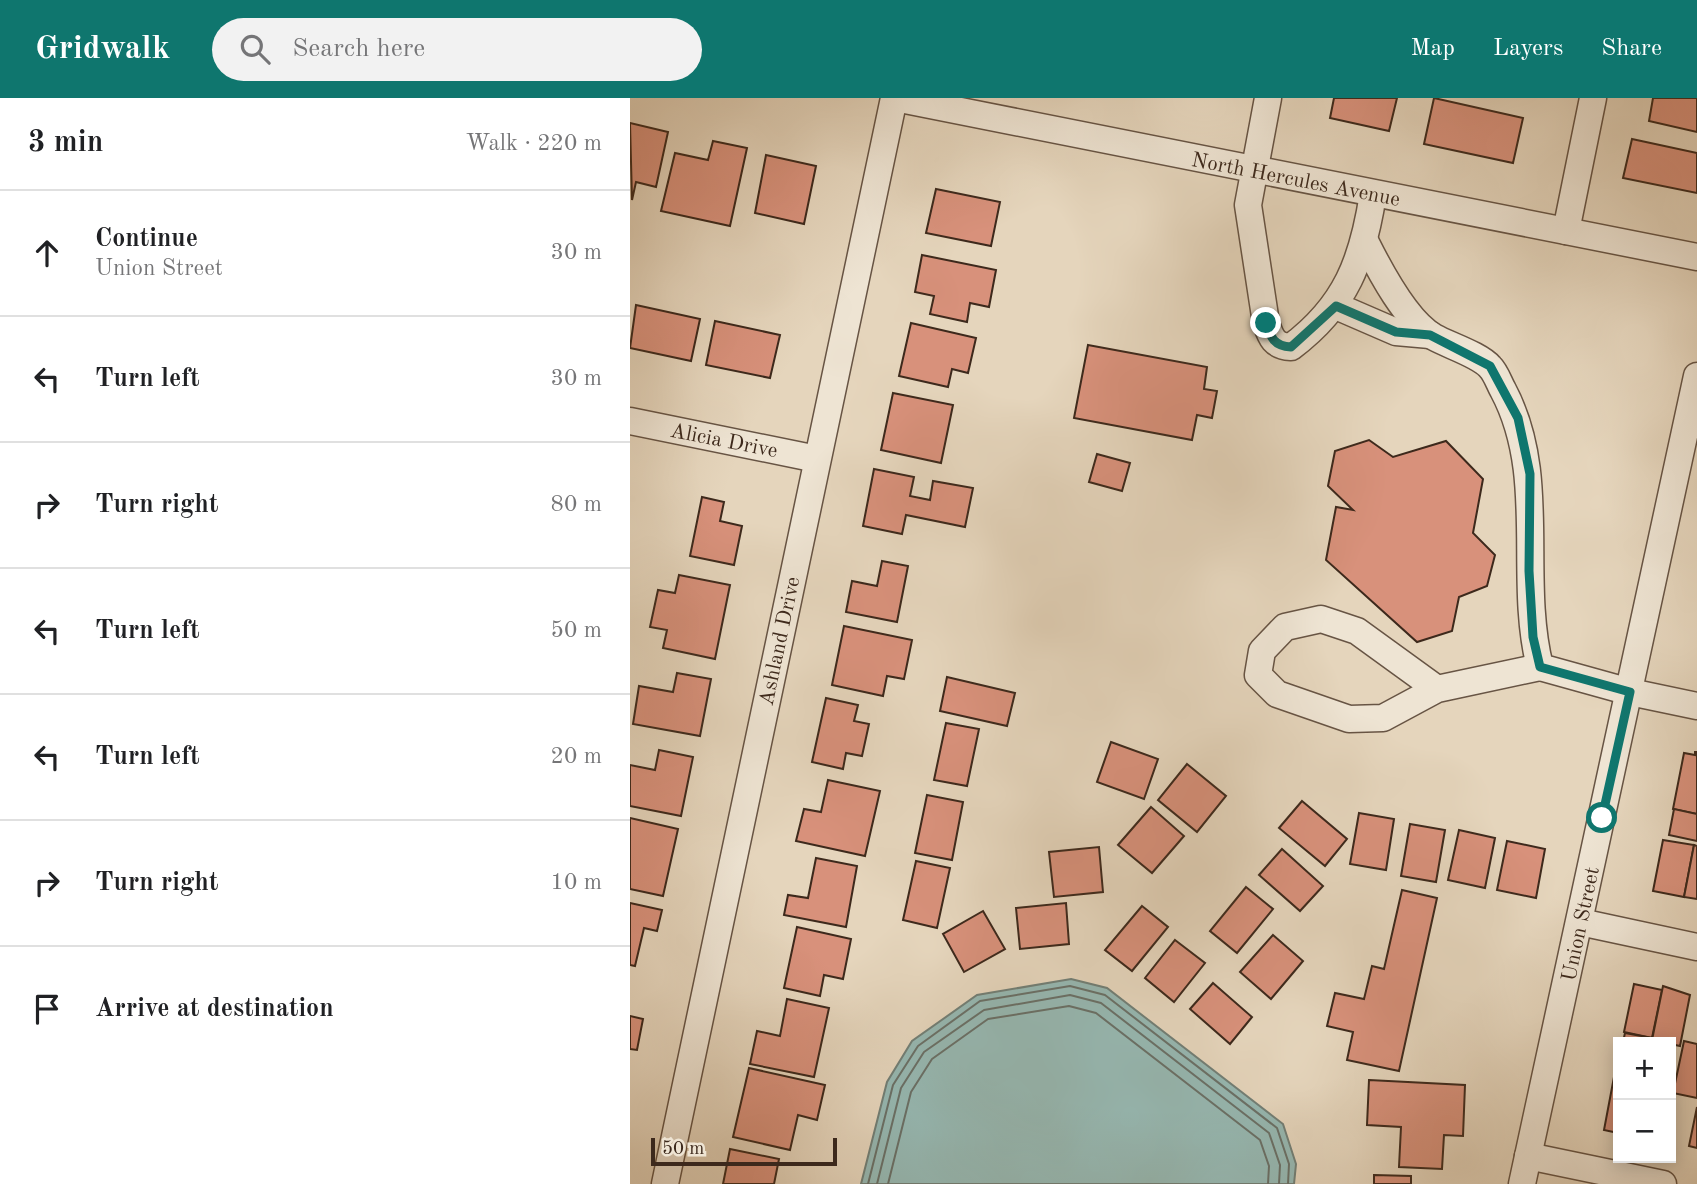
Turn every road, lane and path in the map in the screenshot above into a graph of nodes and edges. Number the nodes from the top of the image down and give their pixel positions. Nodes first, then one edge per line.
1 (895, 98) edge
2 (1268, 98) edge
3 (1593, 98) edge
4 (1252, 171) junction
5 (1374, 194) junction
6 (1566, 231) junction
7 (1366, 243) junction
8 (1697, 257) edge
9 (1336, 306) junction
10 (1430, 335) junction
11 (1697, 376) edge
12 (630, 421) edge
13 (817, 459) junction
14 (1540, 667) junction
15 (1437, 689) junction
16 (1630, 692) junction
17 (1697, 706) edge
18 (1580, 922) junction
19 (1697, 947) edge
20 (1528, 1156) junction
21 (665, 1184) edge
22 (1522, 1184) edge
23 (1663, 1184) edge

1 - 4 street, North Hercules Avenue
1 - 13 street, Ashland Drive
2 - 4 street
3 - 6 street
4 - 5 street, North Hercules Avenue
4 - 9 street
5 - 6 street, North Hercules Avenue
5 - 7 street
6 - 8 street, North Hercules Avenue
7 - 9 street
7 - 10 street
9 - 10 street
10 - 14 street
11 - 16 street, Union Street
12 - 13 street, Alicia Drive
13 - 21 street, Ashland Drive
14 - 15 street
14 - 16 street
15 - 15 street
16 - 17 street
16 - 18 street, Union Street
18 - 19 street
18 - 20 street, Union Street
20 - 22 street, Union Street
20 - 23 street

